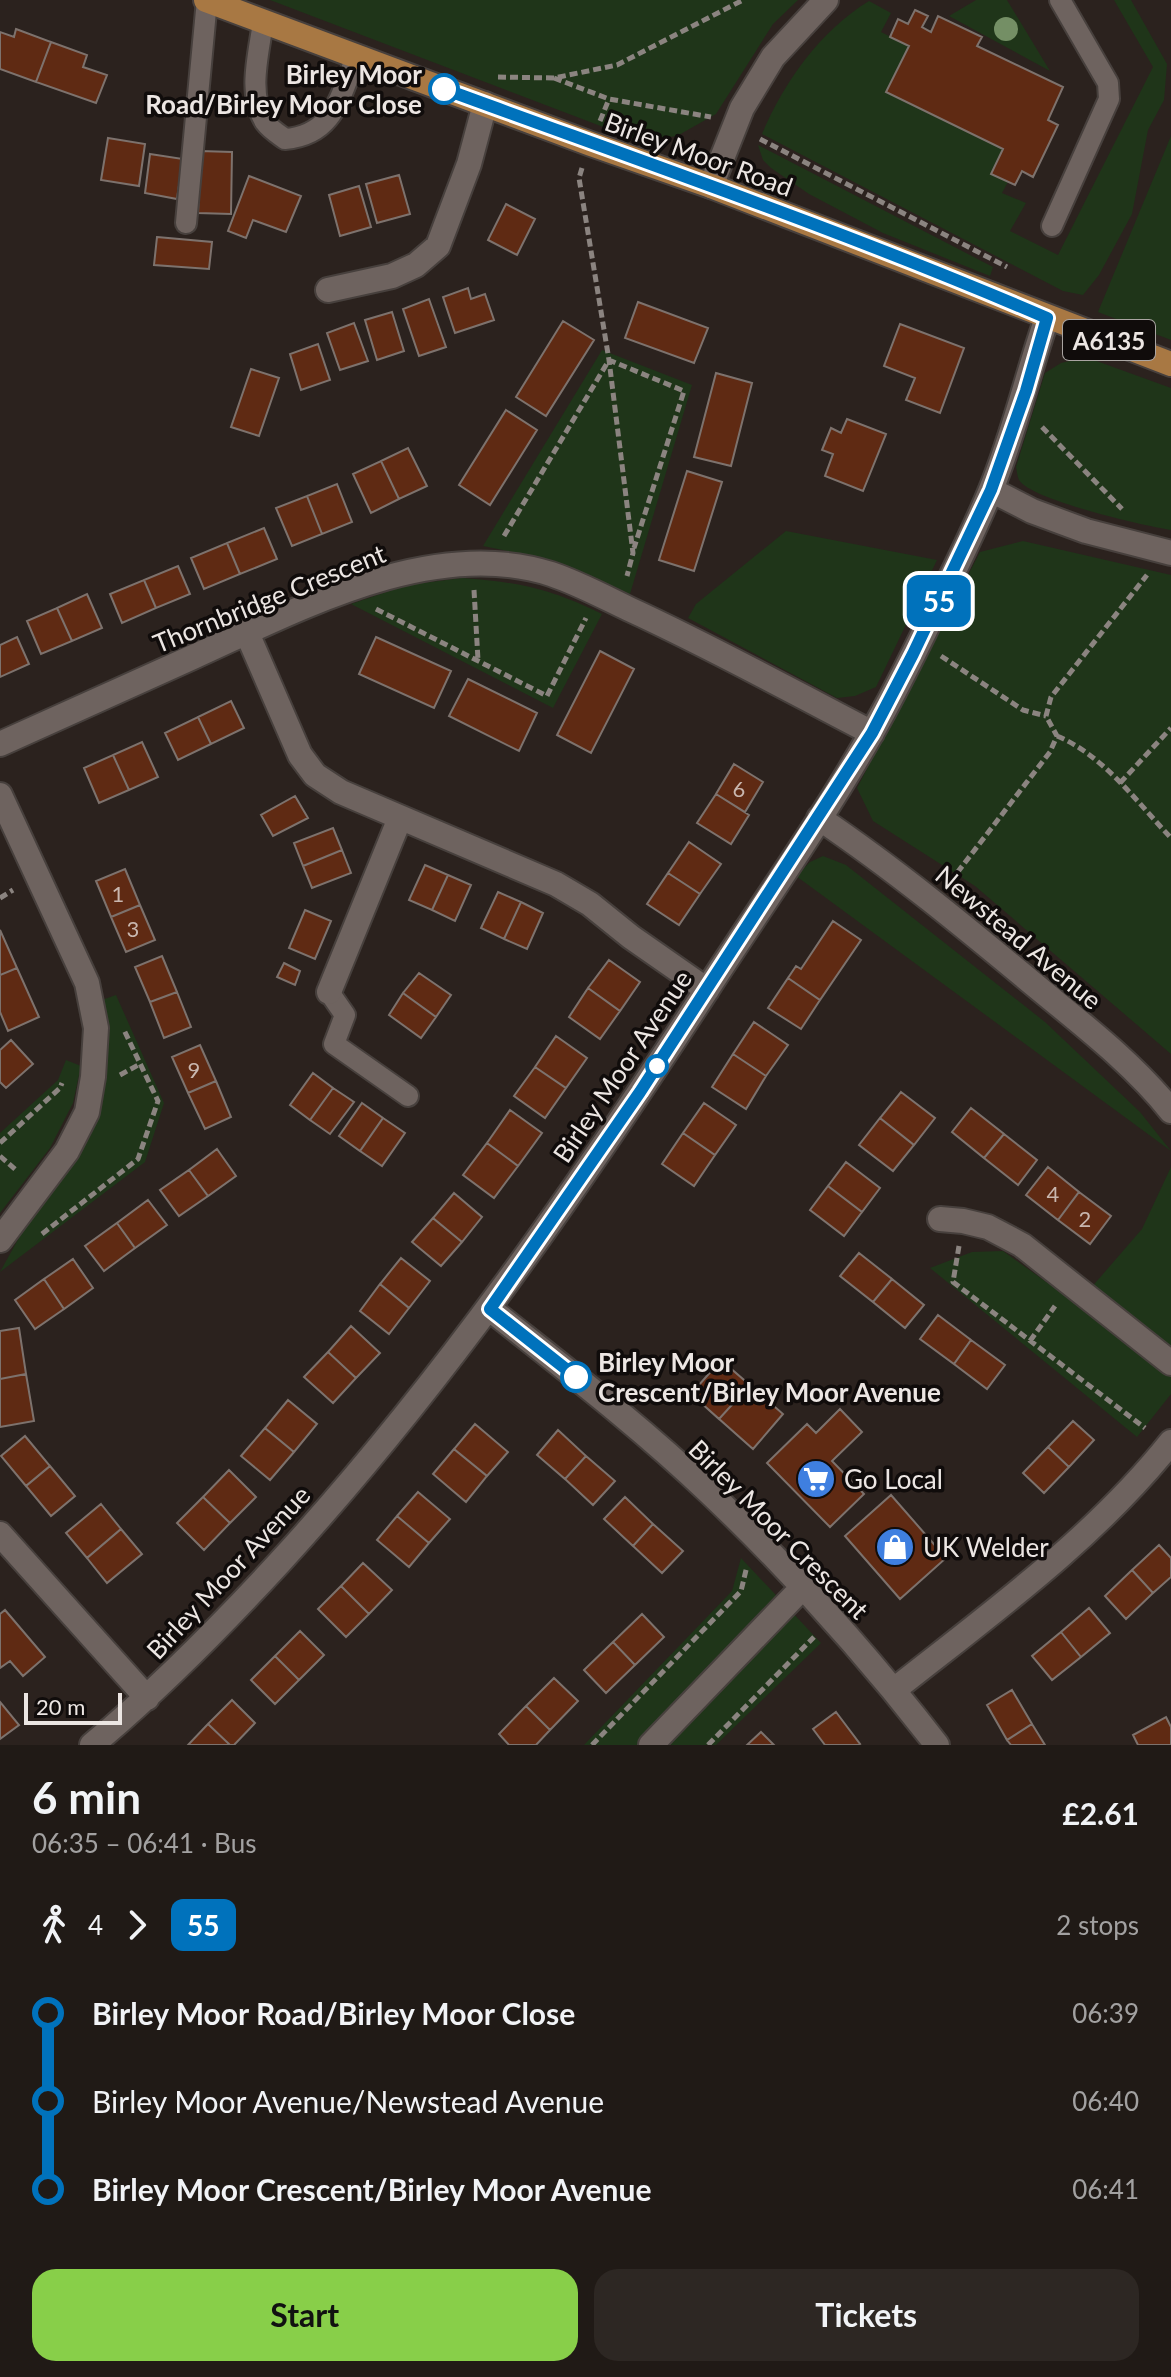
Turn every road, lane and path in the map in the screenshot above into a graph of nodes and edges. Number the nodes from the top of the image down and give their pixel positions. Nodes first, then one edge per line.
1 (207, 0) edge
2 (743, 0) edge
3 (826, 0) edge
4 (1060, 0) edge
5 (263, 22) junction
6 (357, 55) junction
7 (493, 77) dead end
8 (554, 78) junction
9 (609, 99) junction
10 (485, 104) junction
11 (735, 126) junction
12 (591, 144) junction
13 (711, 186) junction
14 (186, 223) dead end
15 (1052, 226) dead end
16 (328, 290) dead end
17 (1009, 301) junction
18 (1047, 318) junction
19 (609, 360) junction
20 (1171, 364) edge
21 (1022, 401) junction
22 (991, 490) junction
23 (1131, 519) dead end
24 (633, 553) junction
25 (1168, 553) edge
26 (480, 565) junction
27 (343, 592) junction
28 (609, 600) junction
29 (247, 633) junction
30 (920, 641) junction
31 (478, 661) junction
32 (1046, 716) junction
33 (1171, 728) edge
34 (872, 733) junction
35 (1057, 736) junction
36 (0, 744) edge
37 (1120, 783) junction
38 (0, 795) edge
39 (400, 818) junction
40 (819, 818) junction
41 (1171, 838) edge
42 (934, 901) junction
43 (707, 990) junction
44 (329, 992) joint
45 (64, 1076) dead end
46 (408, 1096) dead end
47 (1171, 1111) edge
48 (0, 1143) edge
49 (952, 1220) joint
50 (0, 1240) edge
51 (1070, 1284) junction
52 (490, 1309) junction
53 (1030, 1341) junction
54 (1171, 1363) edge
55 (1168, 1451) edge
56 (0, 1534) edge
57 (753, 1537) junction
58 (802, 1588) junction
59 (831, 1620) junction
60 (894, 1690) junction
61 (147, 1698) junction
62 (92, 1745) edge
63 (592, 1745) edge
64 (651, 1745) edge
65 (708, 1745) edge
66 (937, 1745) edge

1 - 5 main road, Birley Moor Road / A6135
1 - 14 lane
2 - 8 path
3 - 11 street
4 - 15 lane
5 - 6 main road, Birley Moor Road / A6135
5 - 6 lane
6 - 10 main road, Birley Moor Road / A6135
7 - 8 path
8 - 9 path
9 - 11 path
9 - 12 path
10 - 12 main road, Birley Moor Road / A6135
10 - 16 street
11 - 13 street
11 - 17 path
12 - 13 main road, Birley Moor Road / A6135
12 - 19 path
13 - 17 main road, Birley Moor Road / A6135
17 - 18 main road, Birley Moor Road / A6135
18 - 20 main road, Birley Moor Road / A6135
18 - 21 street, Birley Moor Avenue
19 - 24 path
19 - 24 path
19 - 26 path
21 - 22 street, Birley Moor Avenue
21 - 23 path
22 - 25 street
22 - 30 street, Birley Moor Avenue
24 - 28 path
25 - 32 path
26 - 27 street, Thornbridge Crescent
26 - 28 street, Thornbridge Crescent
26 - 31 path
27 - 29 street, Thornbridge Crescent
27 - 31 path
28 - 31 path
28 - 34 street, Thornbridge Crescent
29 - 36 street, Thornbridge Crescent
29 - 39 street
30 - 32 path
30 - 34 street, Birley Moor Avenue
32 - 35 path
33 - 37 path
34 - 40 street, Birley Moor Avenue
35 - 37 path
35 - 42 path
37 - 41 path
38 - 50 street
39 - 43 street
39 - 44 street
40 - 42 street, Newstead Avenue
40 - 43 street, Birley Moor Avenue
42 - 47 street, Newstead Avenue
43 - 52 street, Birley Moor Avenue
44 - 46 lane
45 - 48 path
49 - 51 street
49 - 53 path
51 - 53 path
51 - 54 street
52 - 57 street, Birley Moor Crescent
52 - 61 street, Birley Moor Avenue
53 - 55 path
55 - 60 street
56 - 61 street
57 - 58 street, Birley Moor Crescent
57 - 63 path
58 - 59 street, Birley Moor Crescent
58 - 64 street
59 - 60 street, Birley Moor Crescent
59 - 65 path
60 - 66 street, Birley Moor Crescent
61 - 62 street, Birley Moor Avenue

